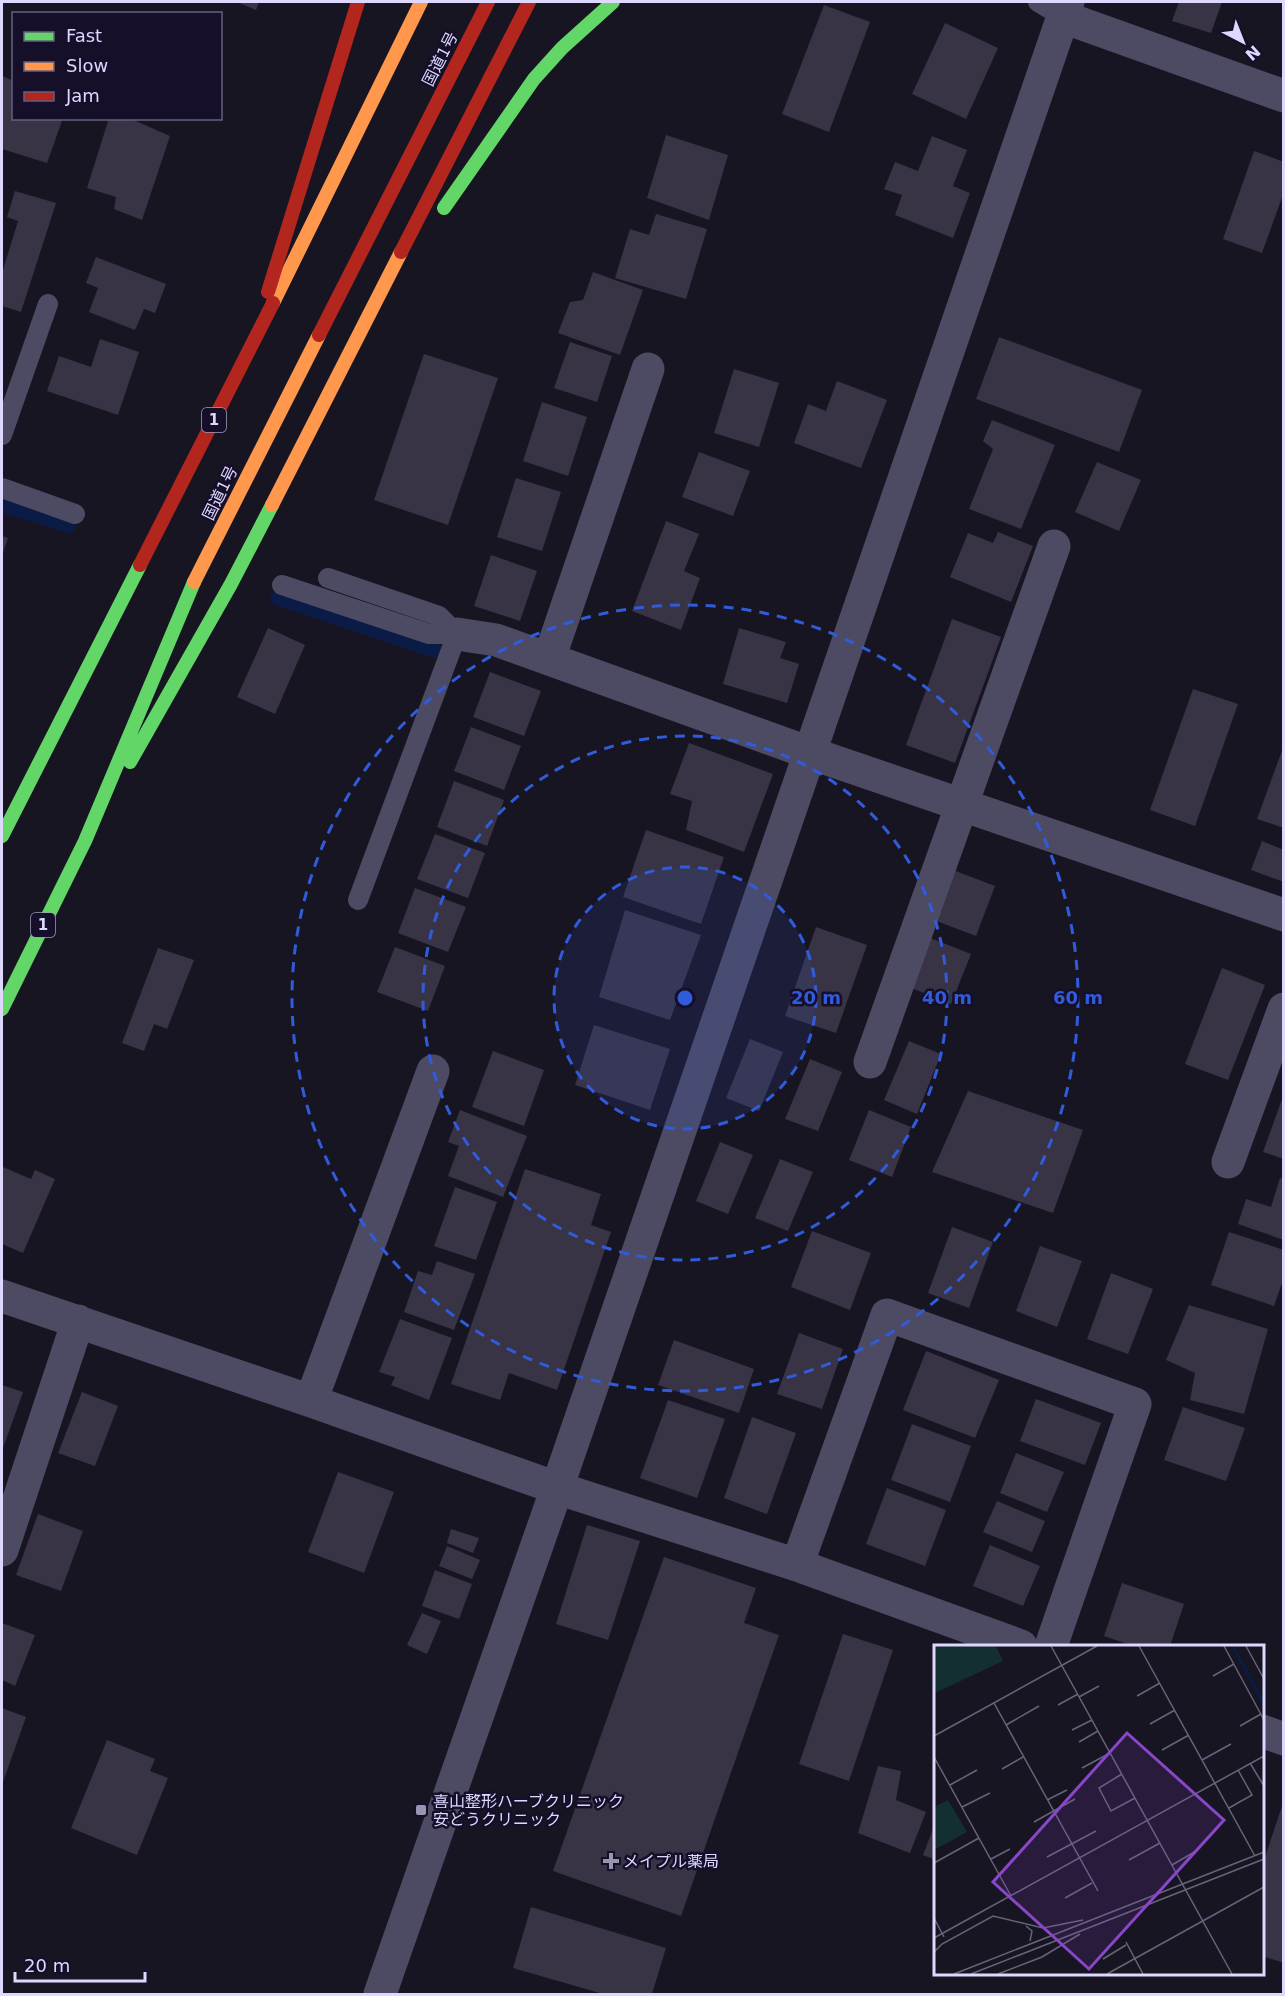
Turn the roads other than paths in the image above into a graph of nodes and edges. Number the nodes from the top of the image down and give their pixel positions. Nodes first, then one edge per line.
1 (358, 2) edge
2 (421, 2) edge
3 (488, 2) edge
4 (529, 2) edge
5 (613, 2) edge
6 (1056, 7) edge
7 (1284, 96) edge
8 (435, 222) dead end
9 (422, 241) dead end
10 (48, 304) dead end
11 (352, 348) junction
12 (249, 351) junction
13 (648, 369) dead end
14 (2, 435) edge
15 (2, 488) edge
16 (75, 514) dead end
17 (1054, 546) dead end
18 (328, 578) dead end
19 (282, 585) dead end
20 (457, 634) junction
21 (549, 659) junction
22 (810, 753) junction
23 (962, 805) junction
24 (2, 836) edge
25 (85, 841) junction
26 (358, 900) dead end
27 (1284, 915) edge
28 (2, 1008) edge
29 (1284, 1009) edge
30 (870, 1062) dead end
31 (434, 1071) dead end
32 (1228, 1162) dead end
33 (2, 1296) edge
34 (78, 1321) junction
35 (311, 1401) junction
36 (557, 1488) junction
37 (2, 1550) edge
38 (797, 1565) junction
39 (1016, 1645) edge
40 (1052, 1645) edge
41 (380, 1995) edge

1 - 12 main road
2 - 12 main road, 1
3 - 25 main road, 国道1号 / 1
4 - 11 main road
5 - 8 main road
6 - 7 street
6 - 22 street
9 - 11 main road
10 - 14 lane
11 - 25 main road
12 - 24 main road, 1
13 - 21 street
15 - 16 lane
17 - 23 street
18 - 20 lane
19 - 20 lane
20 - 21 street
20 - 26 lane
21 - 22 street
22 - 23 street
22 - 36 street
23 - 27 street
23 - 30 street
25 - 28 main road, 国道1号 / 1
29 - 32 street
31 - 35 street
33 - 34 street
34 - 35 street
34 - 37 street
35 - 36 street
36 - 38 street
36 - 41 street
38 - 39 street
38 - 40 street

